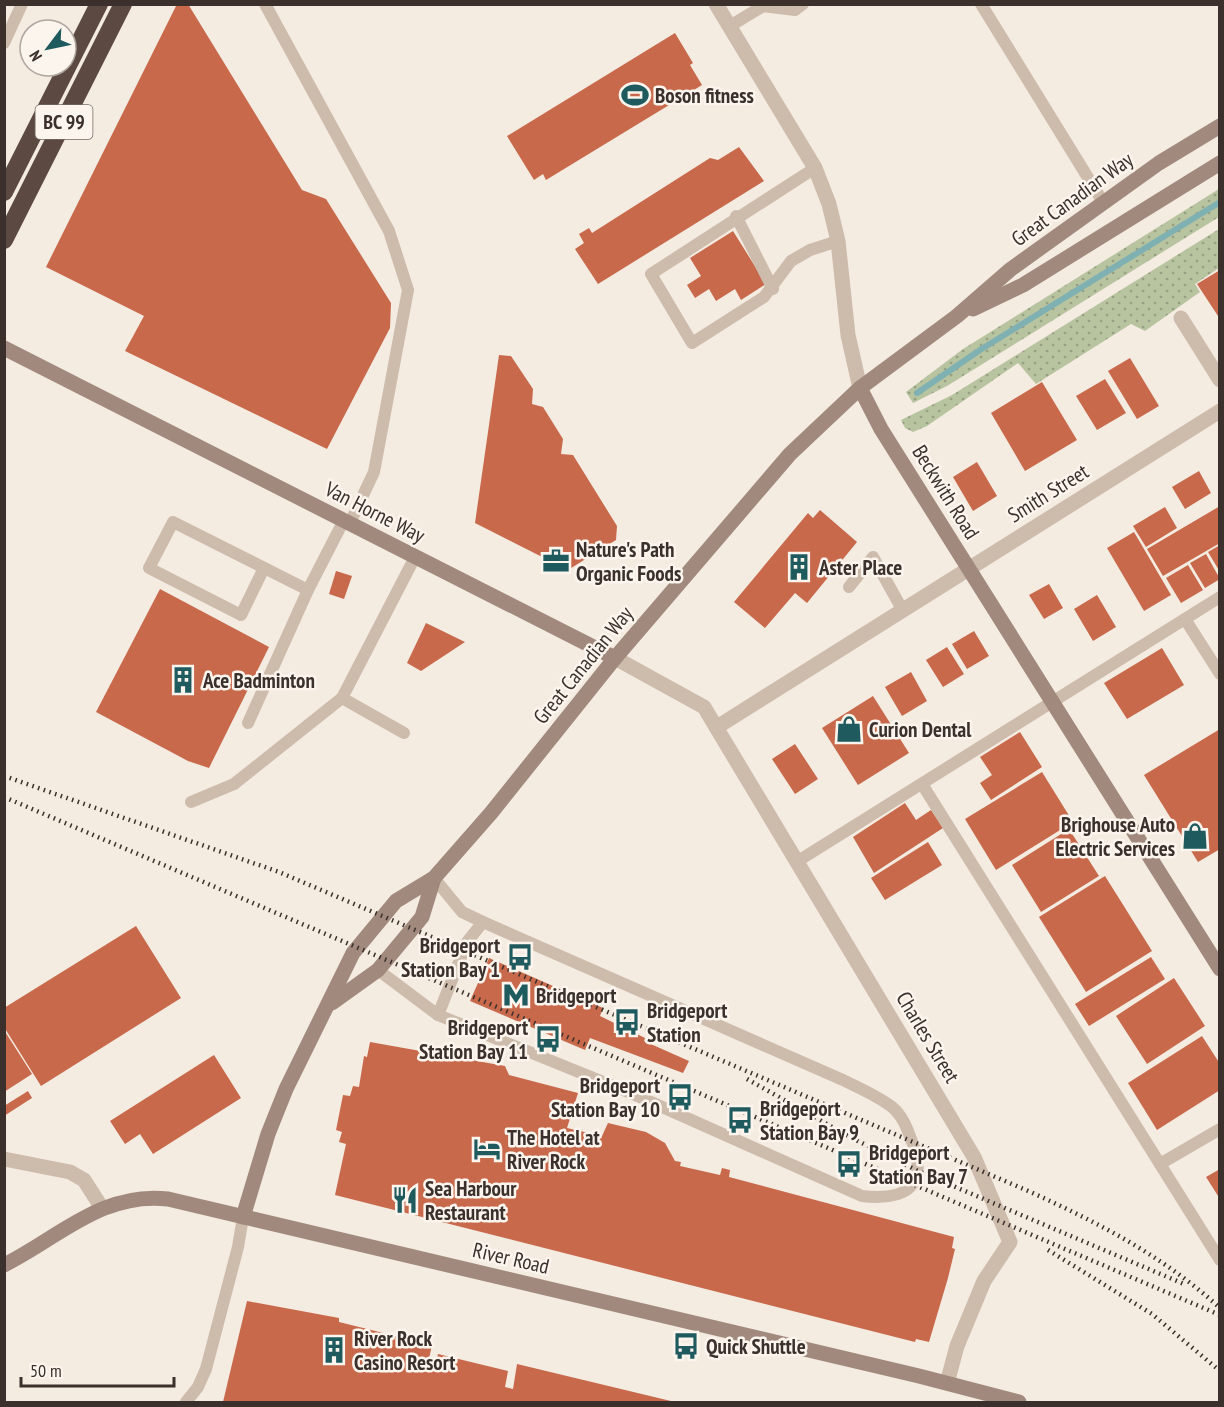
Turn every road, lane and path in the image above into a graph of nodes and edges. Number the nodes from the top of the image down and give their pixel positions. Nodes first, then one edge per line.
1 (22, 4) edge
2 (99, 4) edge
3 (123, 4) edge
4 (265, 4) edge
5 (716, 4) edge
6 (803, 4) edge
7 (981, 4) edge
8 (730, 26) junction
9 (4, 43) edge
10 (1220, 126) edge
11 (1220, 164) edge
12 (815, 168) junction
13 (4, 192) edge
14 (1103, 202) junction
15 (736, 216) junction
16 (4, 240) edge
17 (838, 241) junction
18 (773, 289) junction
19 (957, 316) junction
20 (1181, 318) dead end
21 (4, 348) edge
22 (1214, 358) edge
23 (1220, 380) edge
24 (860, 388) junction
25 (1220, 411) edge
26 (347, 522) junction
27 (415, 557) junction
28 (264, 568) junction
29 (969, 568) junction
30 (849, 587) dead end
31 (309, 590) junction
32 (1220, 597) edge
33 (902, 609) junction
34 (1185, 619) junction
35 (615, 658) junction
36 (1220, 674) edge
37 (342, 698) junction
38 (1052, 702) junction
39 (248, 723) dead end
40 (717, 727) junction
41 (404, 733) dead end
42 (922, 783) junction
43 (191, 802) dead end
44 (798, 861) junction
45 (434, 878) junction
46 (483, 922) junction
47 (1220, 969) edge
48 (378, 970) junction
49 (329, 1005) junction
50 (438, 1015) junction
51 (1220, 1129) edge
52 (4, 1159) edge
53 (1160, 1164) junction
54 (102, 1208) junction
55 (243, 1217) junction
56 (1220, 1260) edge
57 (4, 1265) edge
58 (947, 1383) junction
59 (186, 1402) edge
60 (1019, 1402) edge

1 - 9 lane
2 - 13 highway, BC 99
3 - 16 highway, BC 99
4 - 26 lane
5 - 8 street, Beckwith Road
6 - 8 lane
7 - 14 lane
8 - 12 street, Beckwith Road
10 - 14 street, Great Canadian Way
11 - 19 street, Great Canadian Way
12 - 15 lane
12 - 17 street, Beckwith Road
14 - 19 street, Great Canadian Way
15 - 18 lane
15 - 18 lane
17 - 18 lane
17 - 24 street, Beckwith Road
19 - 24 street, Great Canadian Way
20 - 22 street
21 - 26 street, Van Horne Way
22 - 23 street
24 - 29 street, Beckwith Road
24 - 35 street, Great Canadian Way
25 - 29 street, Smith Street
26 - 27 street, Van Horne Way
26 - 31 lane
27 - 35 street, Van Horne Way
27 - 37 lane
28 - 28 lane
28 - 31 lane
29 - 33 street, Smith Street
29 - 38 street, Beckwith Road
30 - 33 lane
31 - 39 lane
32 - 34 lane
33 - 40 street, Smith Street
34 - 36 lane
34 - 38 lane
35 - 40 street, Van Horne Way
35 - 45 street, Great Canadian Way
37 - 41 lane
37 - 43 lane
38 - 42 lane
38 - 47 street, Beckwith Road
40 - 44 street, Charles Street
42 - 44 lane
42 - 53 lane
44 - 58 street, Charles Street
45 - 46 lane
45 - 48 street, Great Canadian Way
45 - 49 street, Great Canadian Way
46 - 50 lane
46 - 50 lane
48 - 49 street, Great Canadian Way
48 - 50 lane
49 - 55 street, Great Canadian Way
51 - 53 lane
52 - 54 street
53 - 56 lane
54 - 55 street, River Road
54 - 57 street, River Road
55 - 58 street, River Road
55 - 59 lane
58 - 60 street, River Road

